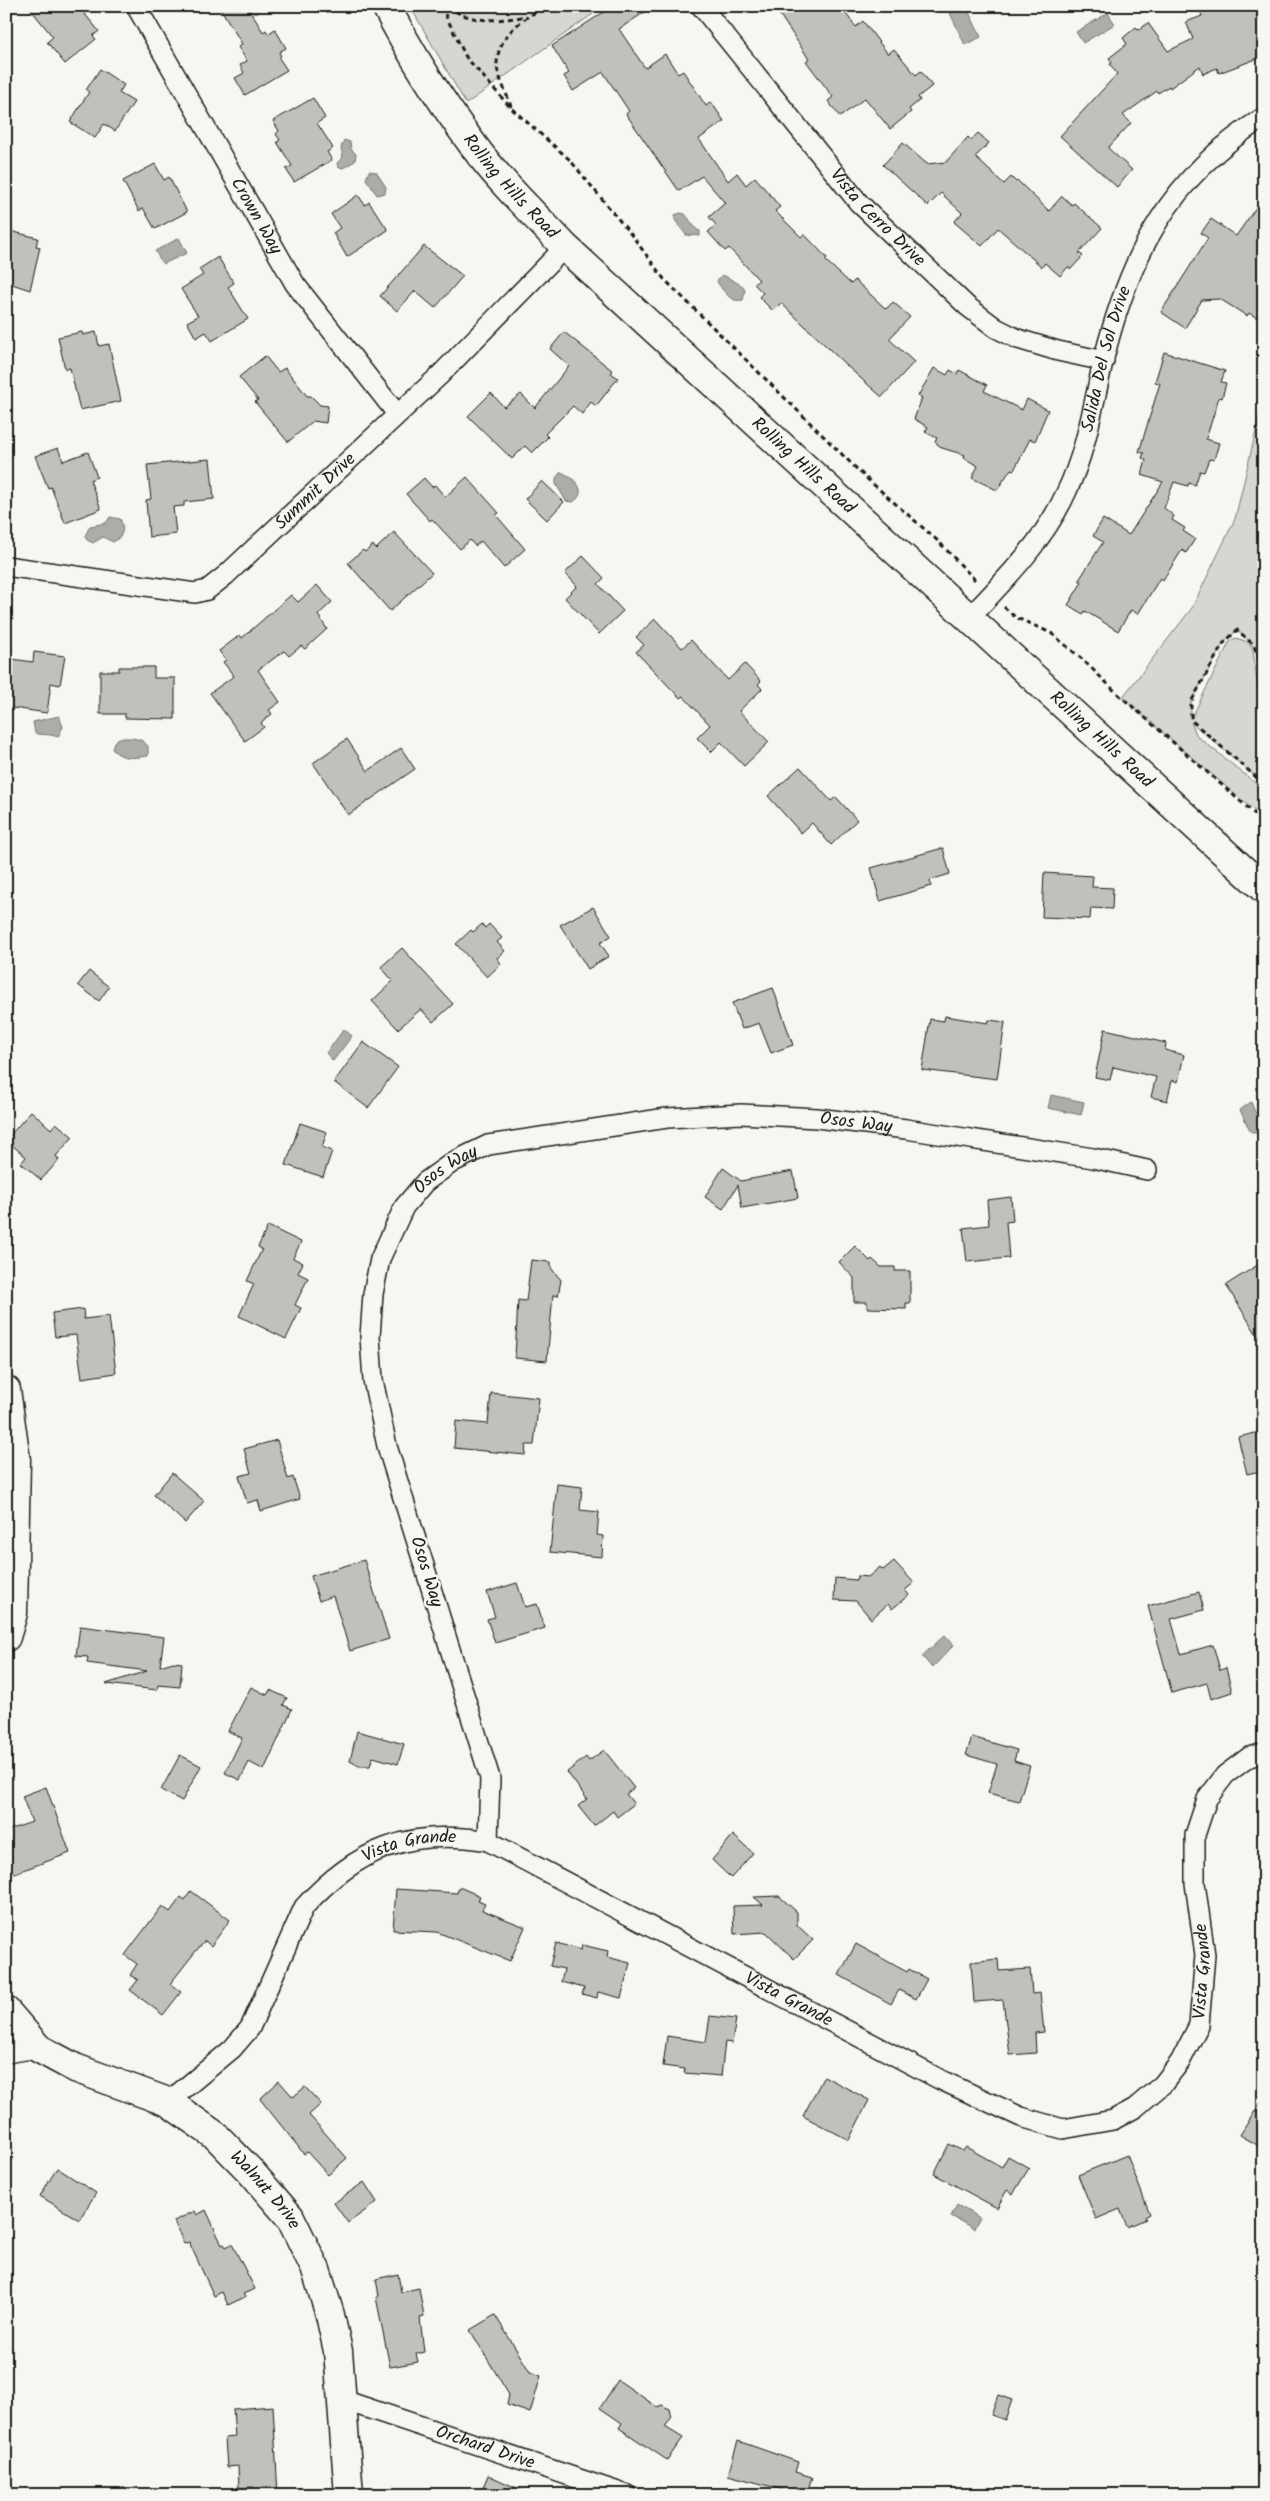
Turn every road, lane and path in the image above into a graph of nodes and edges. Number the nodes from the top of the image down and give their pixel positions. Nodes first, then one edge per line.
1 (136, 6) edge
2 (386, 6) edge
3 (441, 6) edge
4 (448, 6) edge
5 (547, 6) edge
6 (701, 6) edge
7 (526, 16) junction
8 (511, 108) junction
9 (1264, 117) edge
10 (566, 247) junction
11 (1104, 361) junction
12 (397, 414) junction
13 (6, 566) edge
14 (991, 595) junction
15 (969, 618) junction
16 (1264, 695) edge
17 (1264, 784) edge
18 (1264, 822) edge
19 (1264, 889) edge
20 (1147, 1170) dead end
21 (6, 1390) edge
22 (6, 1637) edge
23 (1264, 1753) edge
24 (488, 1841) junction
25 (6, 2011) edge
26 (38, 2048) junction
27 (6, 2053) edge
28 (168, 2102) junction
29 (343, 2400) junction
30 (349, 2495) edge
31 (627, 2495) edge

1 - 12 street, Crown Way
2 - 10 street, Rolling Hills Road
3 - 8 path
4 - 7 path
5 - 7 path
6 - 11 street, Vista Cerro Drive
7 - 8 path
8 - 14 path
9 - 11 street, Salida Del Sol Drive
10 - 12 street, Summit Drive
10 - 15 street, Rolling Hills Road
11 - 14 street, Salida Del Sol Drive
12 - 13 street, Summit Drive
14 - 15 street, Salida Del Sol Drive
14 - 18 path
15 - 19 street, Rolling Hills Road
16 - 17 path
20 - 24 street, Osos Way
21 - 22 street
23 - 24 street, Vista Grande
24 - 28 street, Vista Grande
25 - 26 street, Walnut Drive
26 - 27 street
26 - 28 street, Walnut Drive
28 - 29 street, Walnut Drive
29 - 30 street, Walnut Drive
29 - 31 street, Orchard Drive

